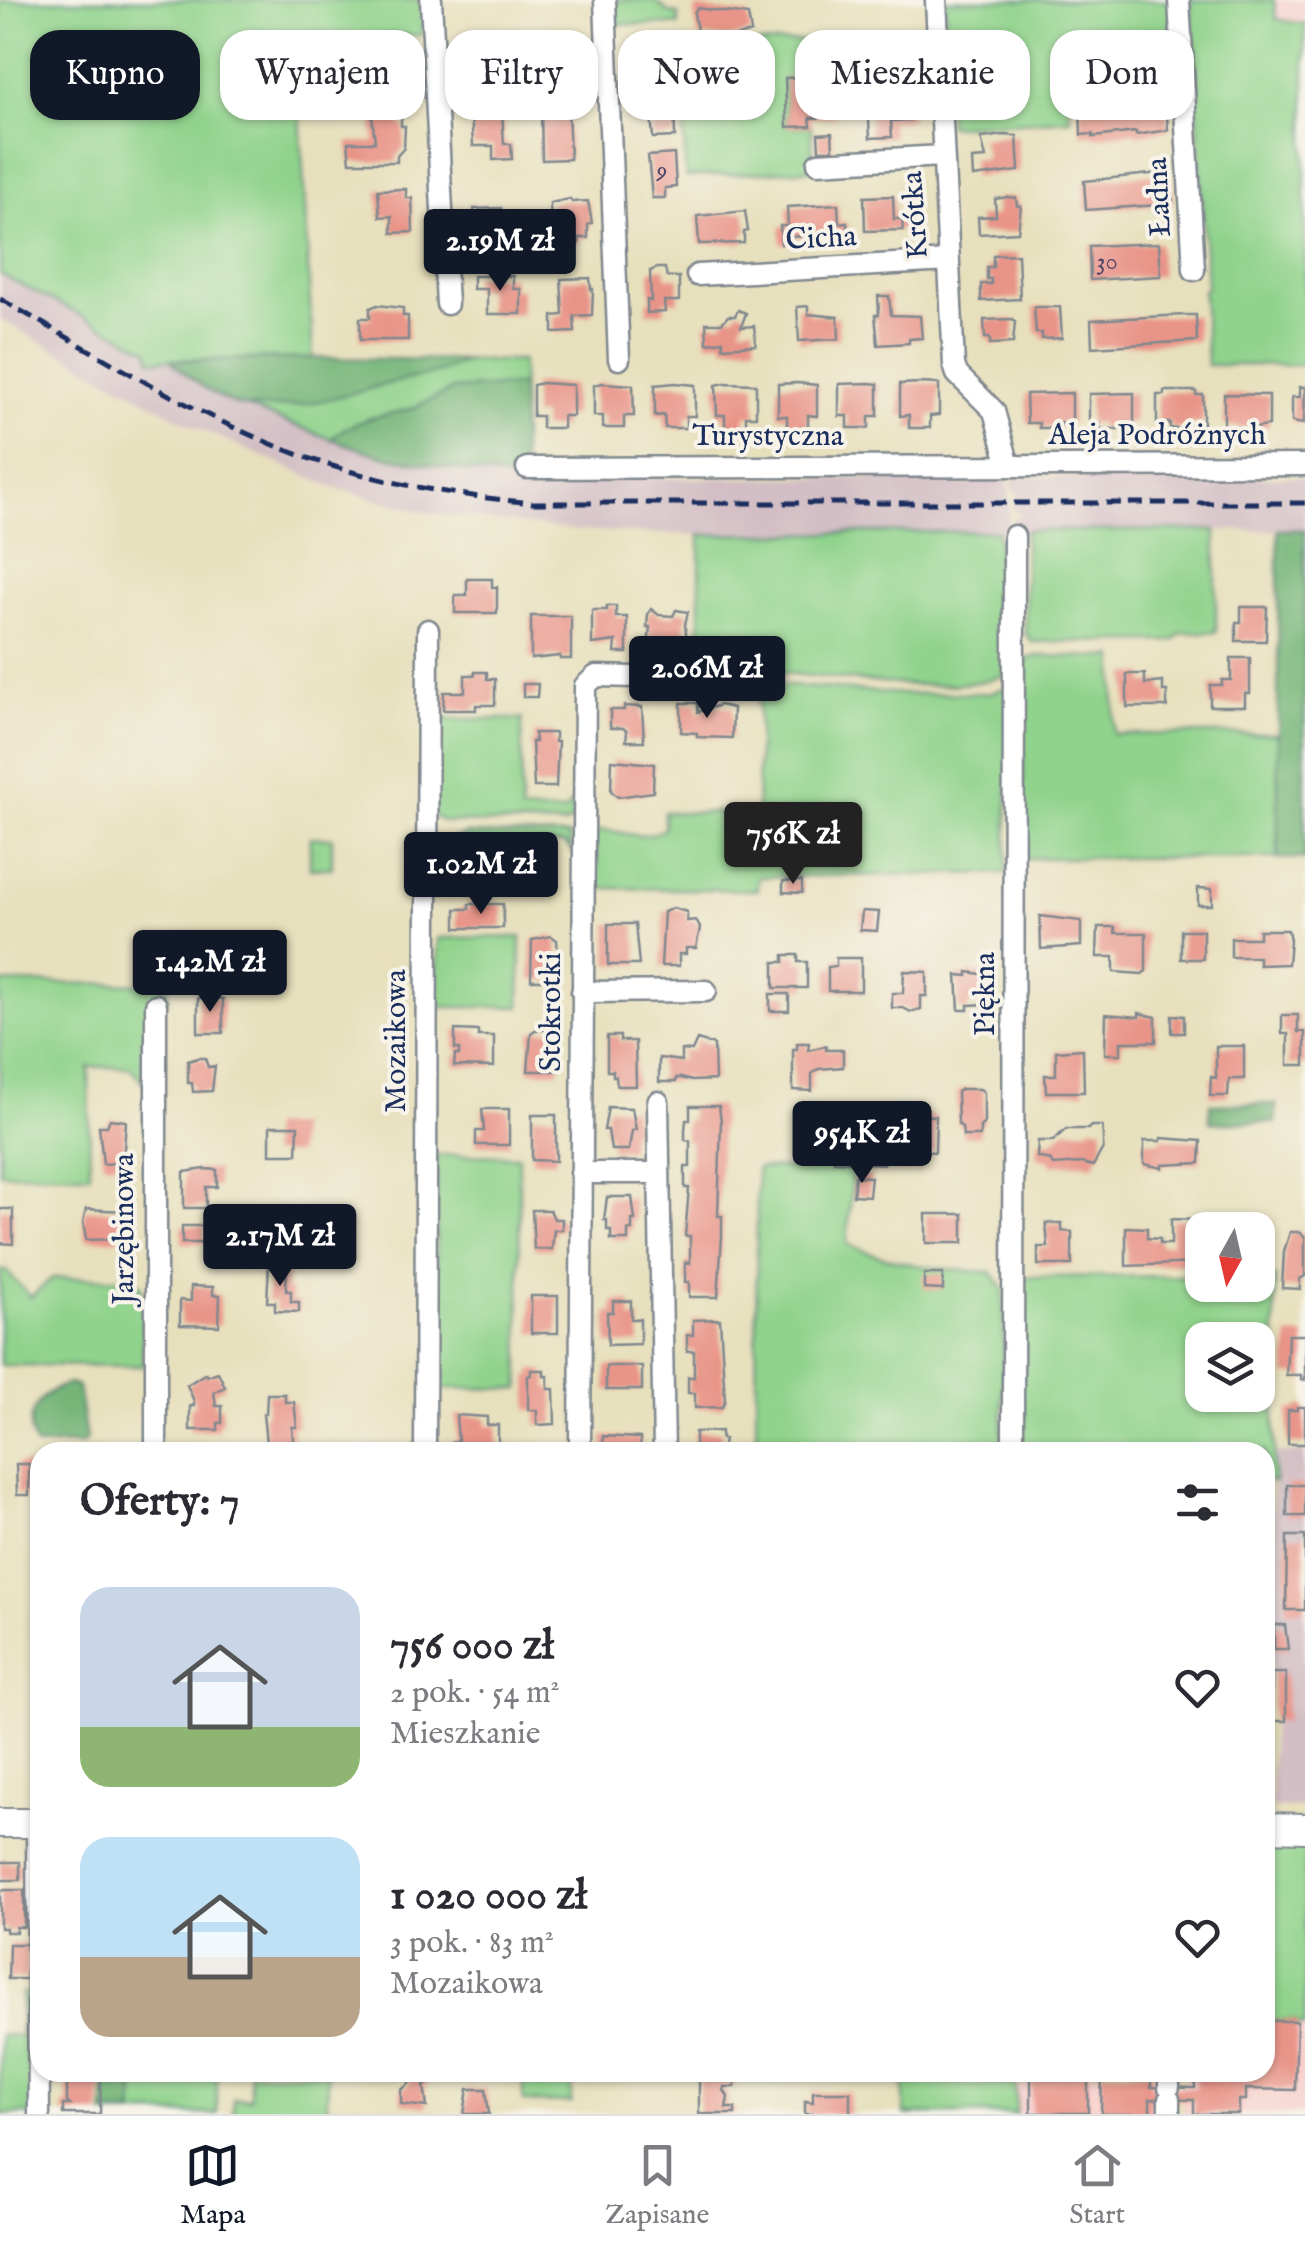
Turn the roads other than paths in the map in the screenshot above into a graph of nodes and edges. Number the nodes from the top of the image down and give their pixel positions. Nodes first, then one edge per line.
1 (431, 0) edge
2 (606, 0) edge
3 (936, 0) edge
4 (1179, 0) edge
5 (942, 156) junction
6 (818, 163) dead end
7 (949, 261) junction
8 (1194, 270) dead end
9 (697, 275) dead end
10 (447, 304) dead end
11 (620, 358) dead end
12 (1305, 465) edge
13 (1010, 466) junction
14 (527, 468) dead end
15 (1014, 536) dead end
16 (428, 630) dead end
17 (754, 680) dead end
18 (706, 991) dead end
19 (582, 992) junction
20 (156, 1005) dead end
21 (658, 1102) dead end
22 (581, 1173) junction
23 (658, 1174) junction
24 (156, 1442) edge
25 (425, 1442) edge
26 (580, 1442) edge
27 (664, 1442) edge
28 (1014, 1442) edge
29 (0, 1823) edge
30 (30, 1823) edge
31 (1275, 1827) edge
32 (1305, 1828) edge
33 (39, 2082) edge
34 (39, 2114) edge

1 - 10 street
2 - 11 street
3 - 5 street, Krótka
4 - 8 street, Ładna
5 - 6 street
5 - 7 street, Krótka
7 - 9 street, Cicha
7 - 13 street, Krótka
12 - 13 street, Aleja Podróżnych
13 - 14 street, Turystyczna
15 - 28 street, Piękna
16 - 25 street, Mozaikowa
17 - 19 street, Stokrotki
18 - 19 street
19 - 22 street, Stokrotki
20 - 24 street, Jarzębinowa
21 - 23 street
22 - 23 street
22 - 26 street, Stokrotki
23 - 27 street
29 - 30 street
31 - 32 street
33 - 34 street

